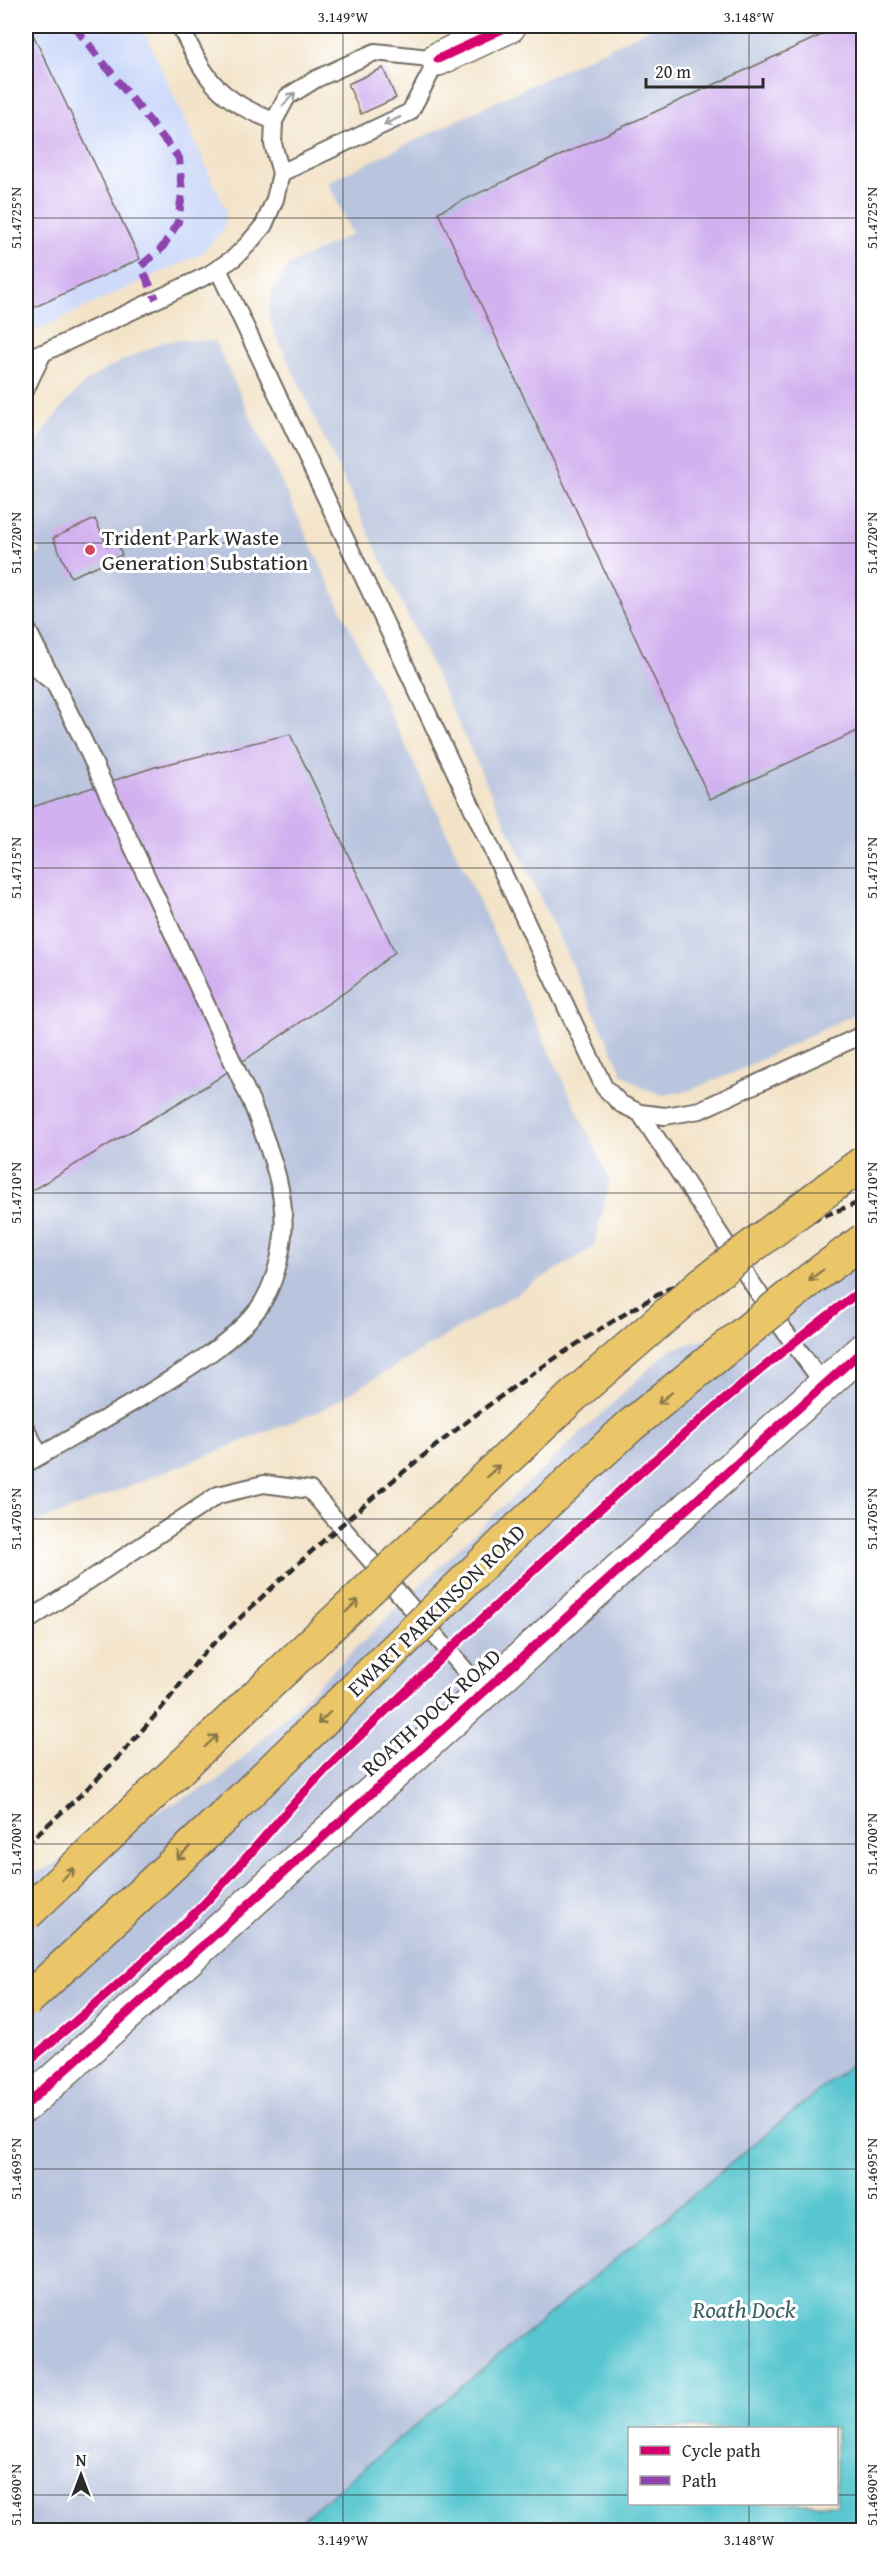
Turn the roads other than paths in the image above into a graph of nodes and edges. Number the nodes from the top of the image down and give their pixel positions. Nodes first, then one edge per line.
1 (180, 26) edge
2 (509, 26) edge
3 (438, 60) junction
4 (274, 121) junction
5 (281, 173) junction
6 (218, 269) junction
7 (43, 353) junction
8 (26, 356) edge
9 (26, 388) edge
10 (26, 627) edge
11 (26, 660) edge
12 (55, 685) junction
13 (864, 1034) edge
14 (640, 1113) junction
15 (864, 1162) edge
16 (864, 1240) edge
17 (864, 1349) edge
18 (823, 1383) junction
19 (26, 1429) edge
20 (33, 1460) edge
21 (26, 1622) edge
22 (483, 1690) junction
23 (26, 1914) edge
24 (26, 2001) edge
25 (26, 2105) edge

1 - 4 lane
2 - 3 street
4 -> 3 lane
3 -> 5 lane
4 - 5 lane
5 - 6 lane
6 - 7 lane
6 - 14 lane
7 - 8 lane
7 - 9 lane
10 - 12 lane
11 - 12 lane
12 - 20 lane
13 - 14 lane
14 - 18 lane
23 -> 15 main road, bridge
16 -> 24 main road, EWART PARKINSON ROAD, bridge
17 - 18 street, ROATH DOCK ROAD
18 - 22 street, ROATH DOCK ROAD
19 - 20 lane
21 - 22 lane
22 - 25 street, ROATH DOCK ROAD

